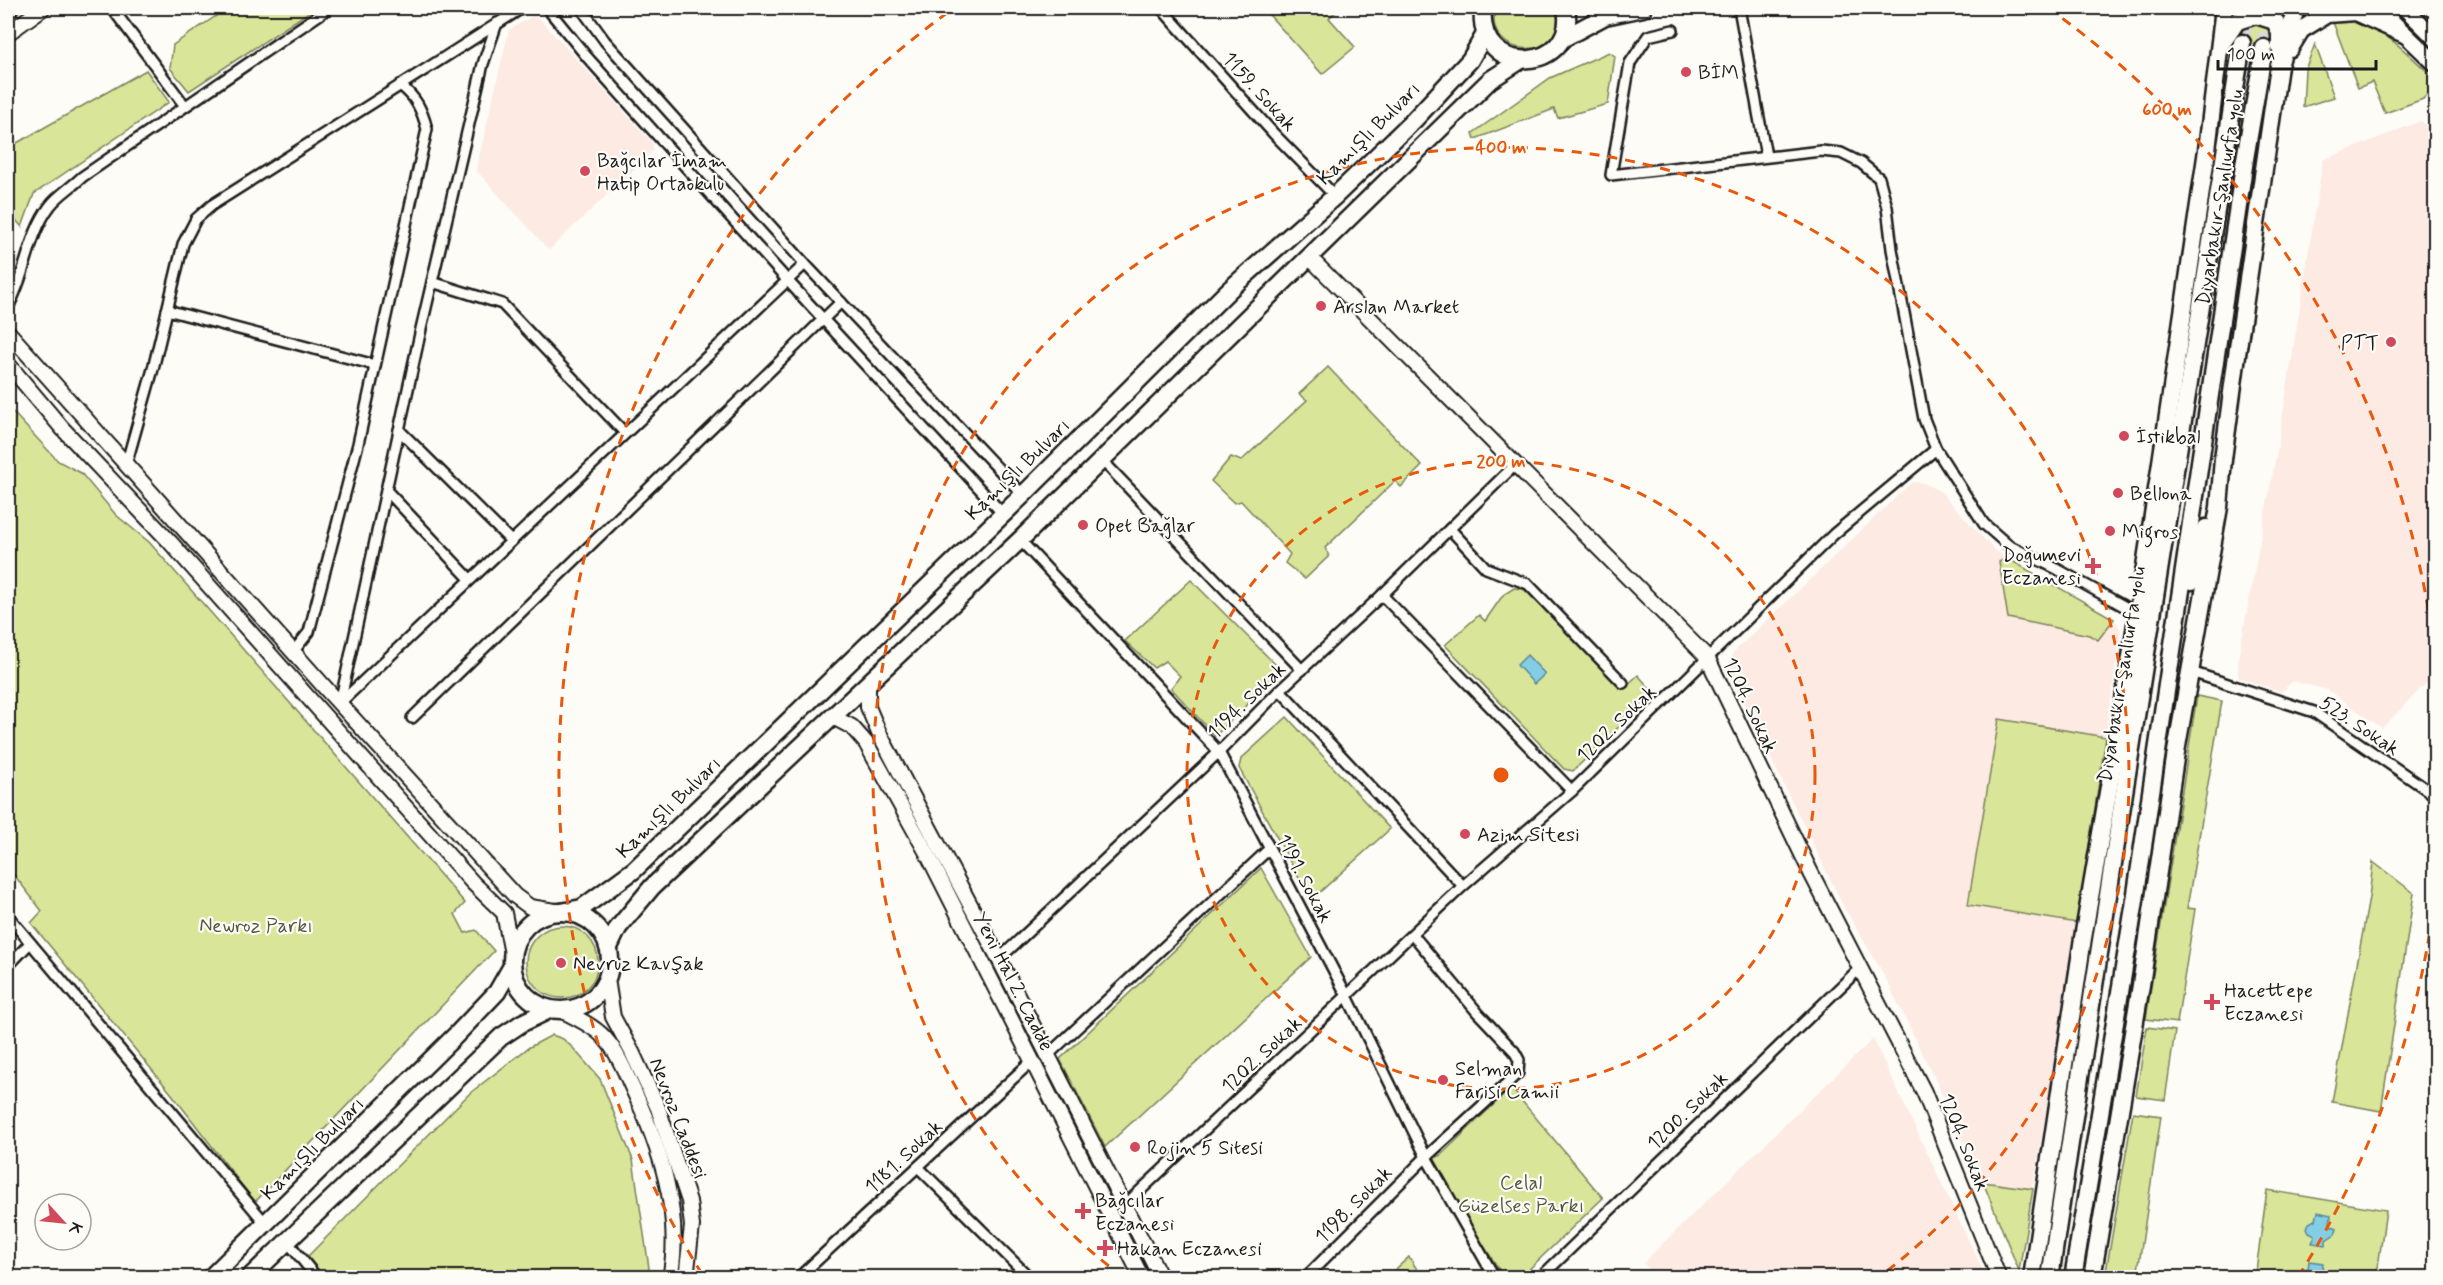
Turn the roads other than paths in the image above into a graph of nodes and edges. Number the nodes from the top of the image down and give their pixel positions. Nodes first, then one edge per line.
1 (11, 8) edge
2 (42, 8) edge
3 (112, 8) edge
4 (329, 8) edge
5 (522, 8) edge
6 (547, 8) edge
7 (581, 8) edge
8 (1161, 8) edge
9 (1483, 8) edge
10 (1566, 8) edge
11 (1643, 8) edge
12 (1739, 8) edge
13 (2224, 8) edge
14 (2296, 8) edge
15 (2373, 8) edge
16 (2405, 8) edge
17 (8, 10) edge
18 (497, 23) junction
19 (1673, 30) dead end
20 (8, 33) edge
21 (1485, 34) junction
22 (2404, 34) junction
23 (1562, 39) junction
24 (2436, 39) edge
25 (2242, 43) tunnel mouth
26 (2220, 48) junction
27 (2264, 48) tunnel mouth
28 (1521, 60) junction
29 (2436, 64) edge
30 (2279, 66) junction
31 (400, 85) junction
32 (184, 106) junction
33 (1766, 156) junction
34 (1335, 196) junction
35 (1310, 258) junction
36 (805, 264) junction
37 (787, 280) junction
38 (432, 282) junction
39 (841, 302) junction
40 (8, 306) edge
41 (167, 310) junction
42 (823, 319) junction
43 (8, 332) edge
44 (8, 364) edge
45 (375, 365) junction
46 (399, 430) junction
47 (624, 432) junction
48 (1936, 449) junction
49 (1101, 459) junction
50 (2223, 459) junction
51 (1516, 464) junction
52 (126, 465) junction
53 (386, 490) junction
54 (1023, 495) junction
55 (1002, 513) junction
56 (1450, 529) junction
57 (510, 540) junction
58 (1020, 540) junction
59 (470, 579) junction
60 (1382, 595) junction
61 (2144, 616) junction
62 (293, 652) junction
63 (1707, 657) junction
64 (2170, 663) junction
65 (1302, 670) junction
66 (2191, 672) junction
67 (1623, 683) dead end
68 (868, 685) junction
69 (1280, 690) junction
70 (339, 703) junction
71 (833, 717) junction
72 (412, 718) dead end
73 (1219, 752) junction
74 (1572, 791) junction
75 (2436, 796) edge
76 (1269, 849) junction
77 (1464, 886) junction
78 (2134, 907) junction
79 (561, 912) junction
80 (8, 916) edge
81 (1413, 935) junction
82 (2100, 942) junction
83 (30, 943) junction
84 (609, 947) junction
85 (999, 959) junction
86 (512, 960) junction
87 (8, 966) edge
88 (1859, 969) junction
89 (608, 979) junction
90 (1348, 998) junction
91 (556, 1010) junction
92 (2068, 1043) junction
93 (1048, 1055) junction
94 (1033, 1060) junction
95 (2127, 1071) junction
96 (1426, 1157) junction
97 (918, 1167) junction
98 (1125, 1205) junction
99 (266, 1224) junction
100 (287, 1241) junction
101 (1139, 1276) edge
102 (210, 1278) edge
103 (249, 1278) edge
104 (317, 1278) edge
105 (670, 1278) edge
106 (686, 1278) edge
107 (798, 1278) edge
108 (1030, 1278) edge
109 (1161, 1278) edge
110 (1305, 1278) edge
111 (1495, 1278) edge
112 (1540, 1278) edge
113 (1999, 1278) edge
114 (2032, 1278) edge
115 (2050, 1278) edge
116 (2073, 1278) edge
117 (2092, 1278) edge

1 - 17 street
2 - 20 street
3 - 32 street
4 - 32 street
5 - 18 street
6 - 37 street
7 - 36 street
8 - 34 street, 1159. Sokak
9 - 21 highway
10 - 23 highway
11 - 23 highway
12 - 33 street
13 - 26 highway
14 - 30 highway
15 - 22 main road
16 - 24 main road
18 - 31 street
18 - 38 street
19 - 33 street
21 - 28 highway
21 - 34 highway, Kamışlı Bulvarı
22 - 29 main road
22 - 30 highway
23 - 28 highway
25 - 61 highway, Diyarbakır-Şanlıurfa yolu
26 - 30 highway
26 - 61 highway
27 - 64 highway, Diyarbakır-Şanlıurfa yolu
28 - 35 highway
30 - 50 highway
31 - 41 street
31 - 45 street
32 - 40 street
33 - 48 street
34 - 54 highway, Kamışlı Bulvarı
35 - 49 highway
35 - 51 street, 1204. Sokak
36 - 37 street
36 - 39 street
37 - 42 street
37 - 47 street
38 - 46 street
38 - 47 street
39 - 42 street
39 - 54 street
41 - 45 street
41 - 52 street
42 - 55 street
42 - 72 street
43 - 52 street
44 - 86 street
45 - 62 street
46 - 53 street
46 - 57 street
47 - 57 street
48 - 61 street
48 - 63 street, 1202. Sokak
49 - 58 highway
49 - 65 street
50 - 64 highway
50 - 66 highway
51 - 56 street, 1194. Sokak
51 - 63 street, 1204. Sokak
52 - 62 street
53 - 59 street
53 - 70 street
54 - 55 highway, Kamışlı Bulvarı
55 - 79 highway, Kamışlı Bulvarı
56 - 60 street, 1194. Sokak
56 - 67 street
57 - 59 street
58 - 68 highway
58 - 73 street, 1191. Sokak
59 - 70 street
60 - 65 street, 1194. Sokak
60 - 74 street
61 - 82 highway, Diyarbakır-Şanlıurfa yolu
61 - 92 highway
62 - 70 street
63 - 74 street, 1202. Sokak
63 - 88 street, 1204. Sokak
64 - 78 highway, Diyarbakır-Şanlıurfa yolu
65 - 69 street, 1194. Sokak
66 - 75 street, 523. Sokak
66 - 95 highway
68 - 71 highway
68 - 85 street
69 - 73 street, 1194. Sokak
69 - 77 street
70 - 79 street
71 - 84 highway
71 - 94 street, Yeni Hal 2. Cadde
73 - 76 street, 1191. Sokak
73 - 85 street, 1194. Sokak
74 - 77 street, 1202. Sokak
76 - 90 street, 1191. Sokak
76 - 93 street
77 - 81 street, 1202. Sokak
78 - 95 highway
78 - 116 highway, Diyarbakır-Şanlıurfa yolu
79 - 84 highway
79 - 86 highway
80 - 83 street
81 - 90 street, 1202. Sokak
81 - 96 street, 1198. Sokak
82 - 92 highway
82 - 115 highway, Diyarbakır-Şanlıurfa yolu
83 - 87 street
83 - 99 street
84 - 89 highway
85 - 93 street
86 - 91 highway
86 - 99 highway, Kamışlı Bulvarı
88 - 112 street, 1200. Sokak
88 - 113 street, 1204. Sokak
89 - 91 highway
89 - 106 street, Nevroz Caddesi
90 - 96 street, 1191. Sokak
90 - 98 street, 1202. Sokak
91 - 100 highway
91 - 105 street, Nevroz Caddesi
92 - 114 highway
93 - 98 street
94 - 97 street, 1181. Sokak
94 - 101 street, Yeni Hal 2. Cadde
95 - 117 highway
96 - 110 street, 1198. Sokak
96 - 111 street, 1191. Sokak
97 - 107 street, 1181. Sokak
97 - 108 street
98 - 109 street
99 - 102 highway, Kamışlı Bulvarı
100 - 103 highway
100 - 104 street

